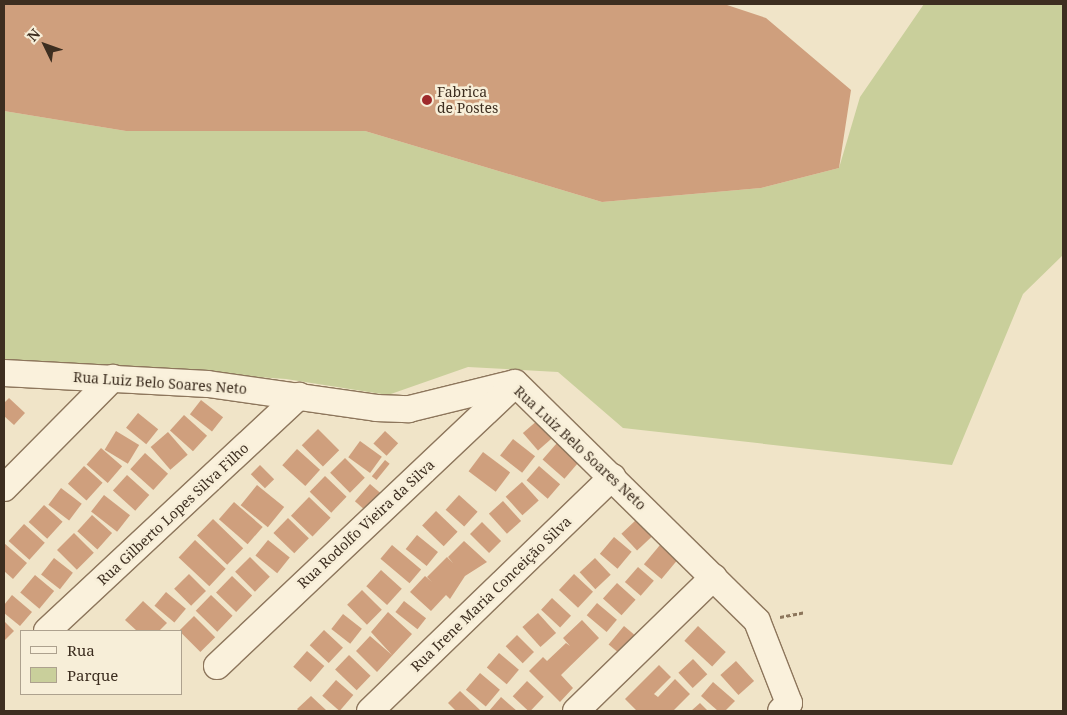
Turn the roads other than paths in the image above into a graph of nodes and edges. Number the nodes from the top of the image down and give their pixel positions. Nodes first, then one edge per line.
1 (4, 373) edge
2 (113, 378) junction
3 (515, 383) junction
4 (299, 396) junction
5 (612, 477) junction
6 (4, 488) edge
7 (714, 577) junction
8 (48, 630) edge
9 (217, 666) dead end
10 (785, 707) edge
11 (370, 711) edge
12 (576, 711) edge

1 - 2 street, Rua Luiz Belo Soares Neto
2 - 4 street, Rua Luiz Belo Soares Neto
2 - 6 street
3 - 4 street, Rua Luiz Belo Soares Neto
3 - 5 street, Rua Luiz Belo Soares Neto
3 - 9 street, Rua Rodolfo Vieira da Silva
4 - 8 street, Rua Gilberto Lopes Silva Filho
5 - 7 street, Rua Luiz Belo Soares Neto
5 - 11 street, Rua Irene Maria Conceição Silva
7 - 10 street, Rua Luiz Belo Soares Neto
7 - 12 street

